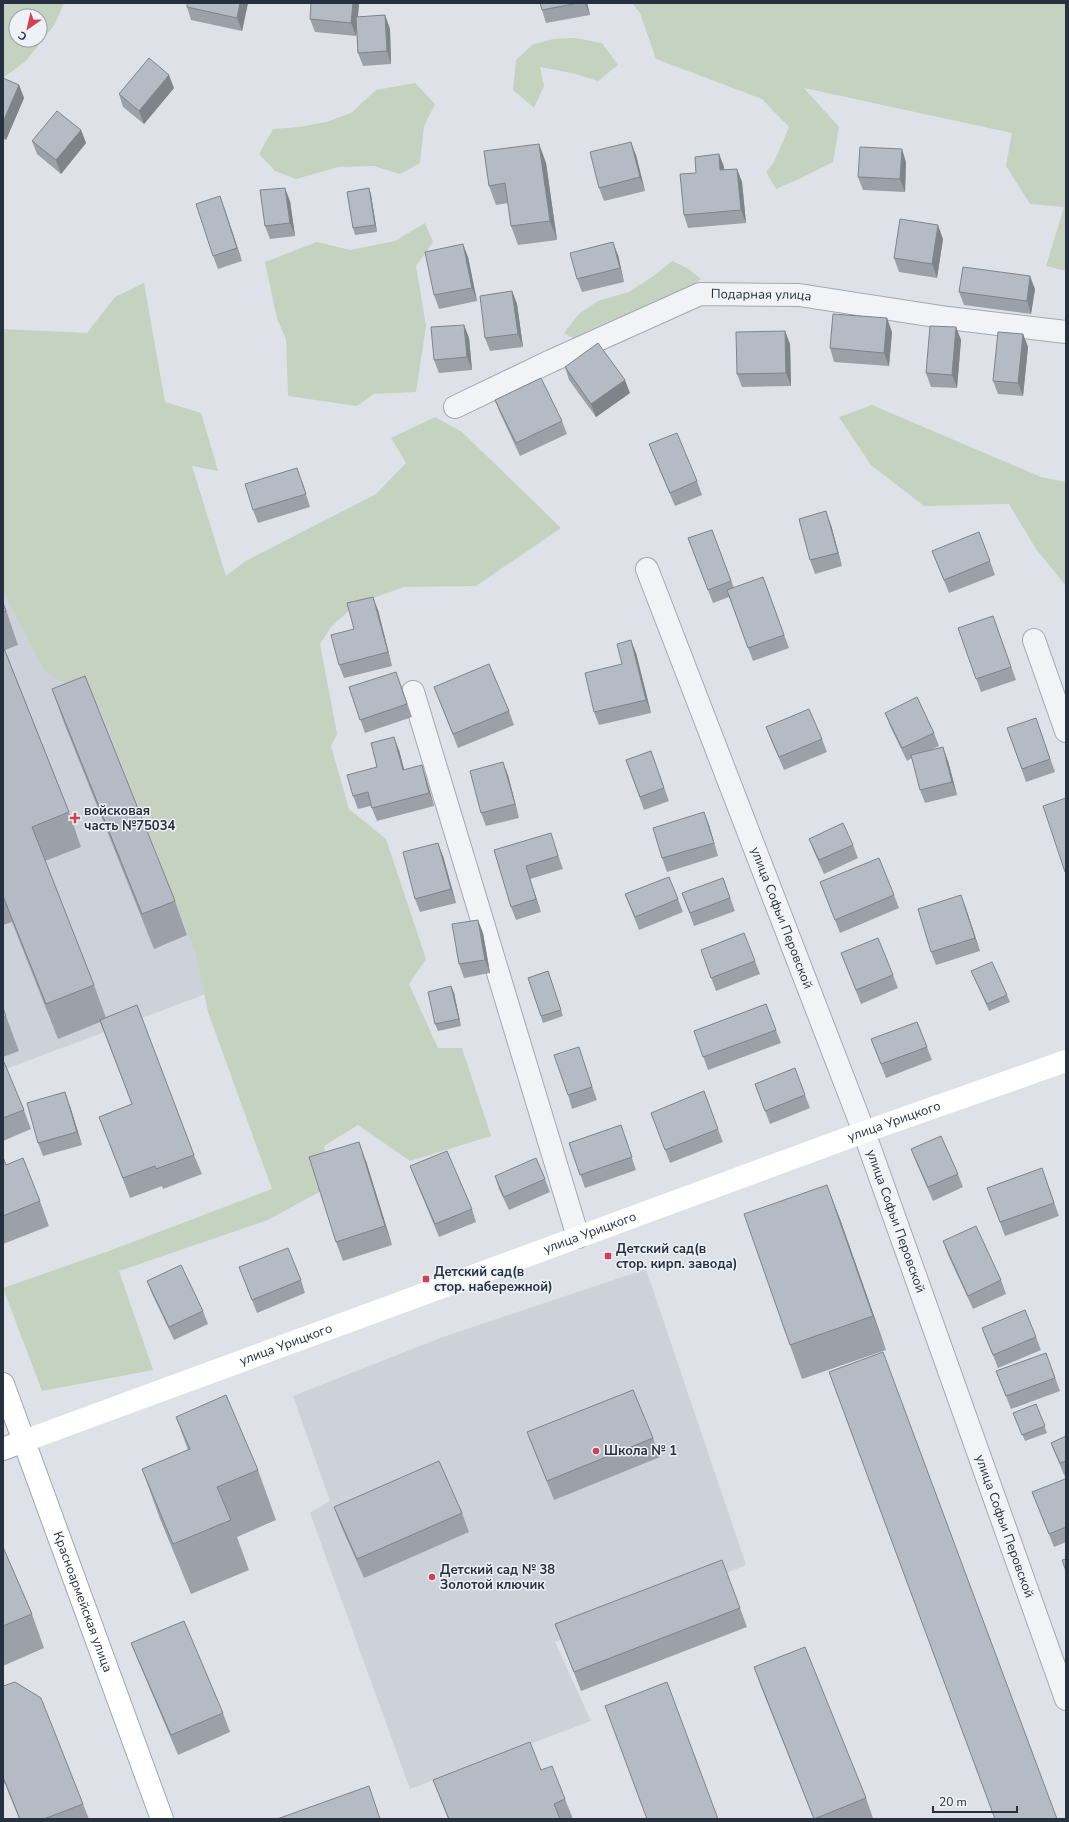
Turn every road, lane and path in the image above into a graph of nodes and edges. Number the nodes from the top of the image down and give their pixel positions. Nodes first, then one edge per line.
1 (1066, 332) edge
2 (455, 407) dead end
3 (647, 569) dead end
4 (1034, 640) dead end
5 (412, 692) dead end
6 (1066, 731) edge
7 (1066, 1062) edge
8 (864, 1132) junction
9 (578, 1237) junction
10 (3, 1384) edge
11 (24, 1441) junction
12 (3, 1449) edge
13 (1066, 1699) edge
14 (162, 1819) edge

1 - 2 street, Подарная улица
3 - 8 street, улица Софьи Перовской
4 - 6 street
5 - 9 street
7 - 8 main road, улица Урицкого
8 - 9 main road, улица Урицкого
8 - 13 street, улица Софьи Перовской
9 - 11 main road, улица Урицкого
10 - 11 main road, Красноармейская улица
11 - 12 main road, улица Урицкого
11 - 14 main road, Красноармейская улица

